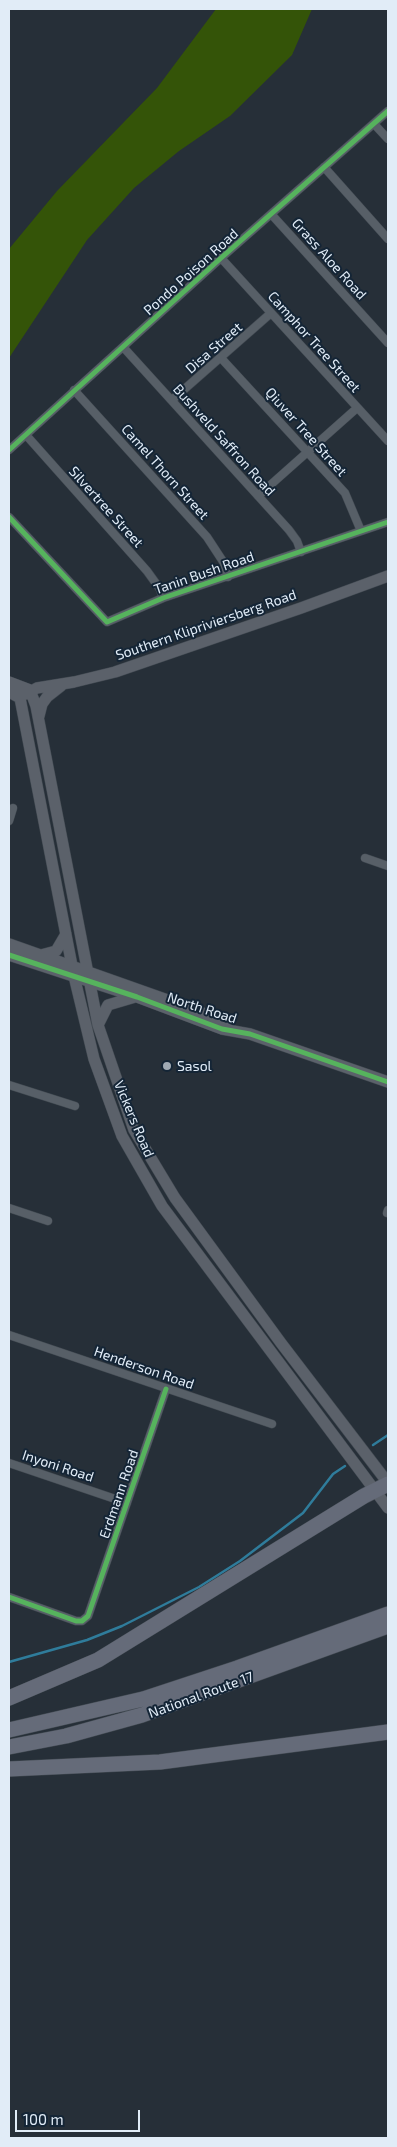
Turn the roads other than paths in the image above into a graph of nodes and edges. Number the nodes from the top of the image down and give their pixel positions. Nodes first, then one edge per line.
1 (388, 111) edge
2 (374, 124) junction
3 (388, 139) edge
4 (324, 167) junction
5 (272, 215) junction
6 (388, 238) edge
7 (221, 258) junction
8 (271, 313) junction
9 (388, 343) edge
10 (124, 348) junction
11 (221, 358) junction
12 (74, 390) junction
13 (172, 400) junction
14 (357, 408) junction
15 (26, 435) junction
16 (388, 442) edge
17 (9, 450) edge
18 (307, 452) junction
19 (258, 496) junction
20 (9, 517) edge
21 (388, 522) edge
22 (361, 531) junction
23 (301, 552) junction
24 (388, 576) edge
25 (228, 577) junction
26 (163, 598) junction
27 (9, 682) edge
28 (63, 685) junction
29 (30, 690) junction
30 (9, 692) edge
31 (20, 698) junction
32 (38, 719) junction
33 (13, 808) dead end
34 (9, 821) edge
35 (365, 858) dead end
36 (388, 866) edge
37 (66, 934) junction
38 (9, 944) edge
39 (9, 955) edge
40 (41, 955) junction
41 (73, 971) junction
42 (89, 976) junction
43 (137, 997) junction
44 (98, 1025) junction
45 (250, 1034) junction
46 (388, 1082) edge
47 (9, 1085) edge
48 (75, 1106) dead end
49 (9, 1208) edge
50 (48, 1221) dead end
51 (9, 1335) edge
52 (166, 1389) junction
53 (272, 1424) dead end
54 (9, 1463) edge
55 (384, 1486) edge
56 (127, 1503) junction
57 (388, 1508) edge
58 (9, 1597) edge
59 (388, 1614) edge
60 (388, 1626) edge
61 (9, 1698) edge
62 (9, 1730) edge
63 (388, 1732) edge
64 (9, 1747) edge
65 (9, 1769) edge

1 - 2 street, Pondo Poison Road
2 - 3 street
2 - 4 street, Pondo Poison Road
4 - 5 street, Pondo Poison Road
4 - 6 street
5 - 7 street, Pondo Poison Road
5 - 9 street, Grass Aloe Road
7 - 8 street, Camphor Tree Street
7 - 10 street, Pondo Poison Road
8 - 11 street, Disa Street
8 - 14 street, Camphor Tree Street
10 - 12 street, Pondo Poison Road
10 - 13 street, Bushveld Saffron Road
11 - 13 street, Disa Street
11 - 18 street, Qiuver Tree Street
12 - 15 street, Pondo Poison Road
12 - 25 street, Camel Thorn Street
13 - 19 street, Bushveld Saffron Road
14 - 16 street, Camphor Tree Street
14 - 18 street
15 - 17 street, Pondo Poison Road
15 - 26 street, Silvertree Street
18 - 19 street
18 - 22 street, Qiuver Tree Street
19 - 23 street, Bushveld Saffron Road
20 - 26 street, Tanin Bush Road
21 - 22 street, Tanin Bush Road
22 - 23 street, Tanin Bush Road
23 - 25 street, Tanin Bush Road
24 - 28 main road, Southern Klipriviersberg Road
25 - 26 street, Tanin Bush Road
27 - 29 main road, Southern Klipriviersberg Road
28 - 29 main road, Southern Klipriviersberg Road
28 - 32 main road
29 - 31 main road
29 - 32 main road, Vickers Road
30 - 31 main road
31 - 37 main road, Vickers Road
32 - 42 main road, Vickers Road
33 - 34 street
35 - 36 street
37 - 40 main road
37 - 41 main road, Vickers Road
38 - 40 main road, North Road
39 - 41 main road, North Road
40 - 41 main road, North Road
41 - 42 main road, North Road
41 - 55 main road, Vickers Road
42 - 43 main road, North Road
42 - 44 main road, Vickers Road
42 - 45 main road, North Road
43 - 44 main road
43 - 45 main road, North Road
44 - 55 main road, Vickers Road
45 - 46 main road, North Road
47 - 48 street
49 - 50 street
51 - 52 street, Henderson Road
52 - 53 street, Henderson Road
52 - 56 street, Erdmann Road
54 - 56 street, Inyoni Road
55 - 57 main road, Vickers Road
55 - 61 highway
56 - 58 street, Erdmann Road
59 - 62 highway
60 - 64 highway, National Route 17
63 - 65 highway

